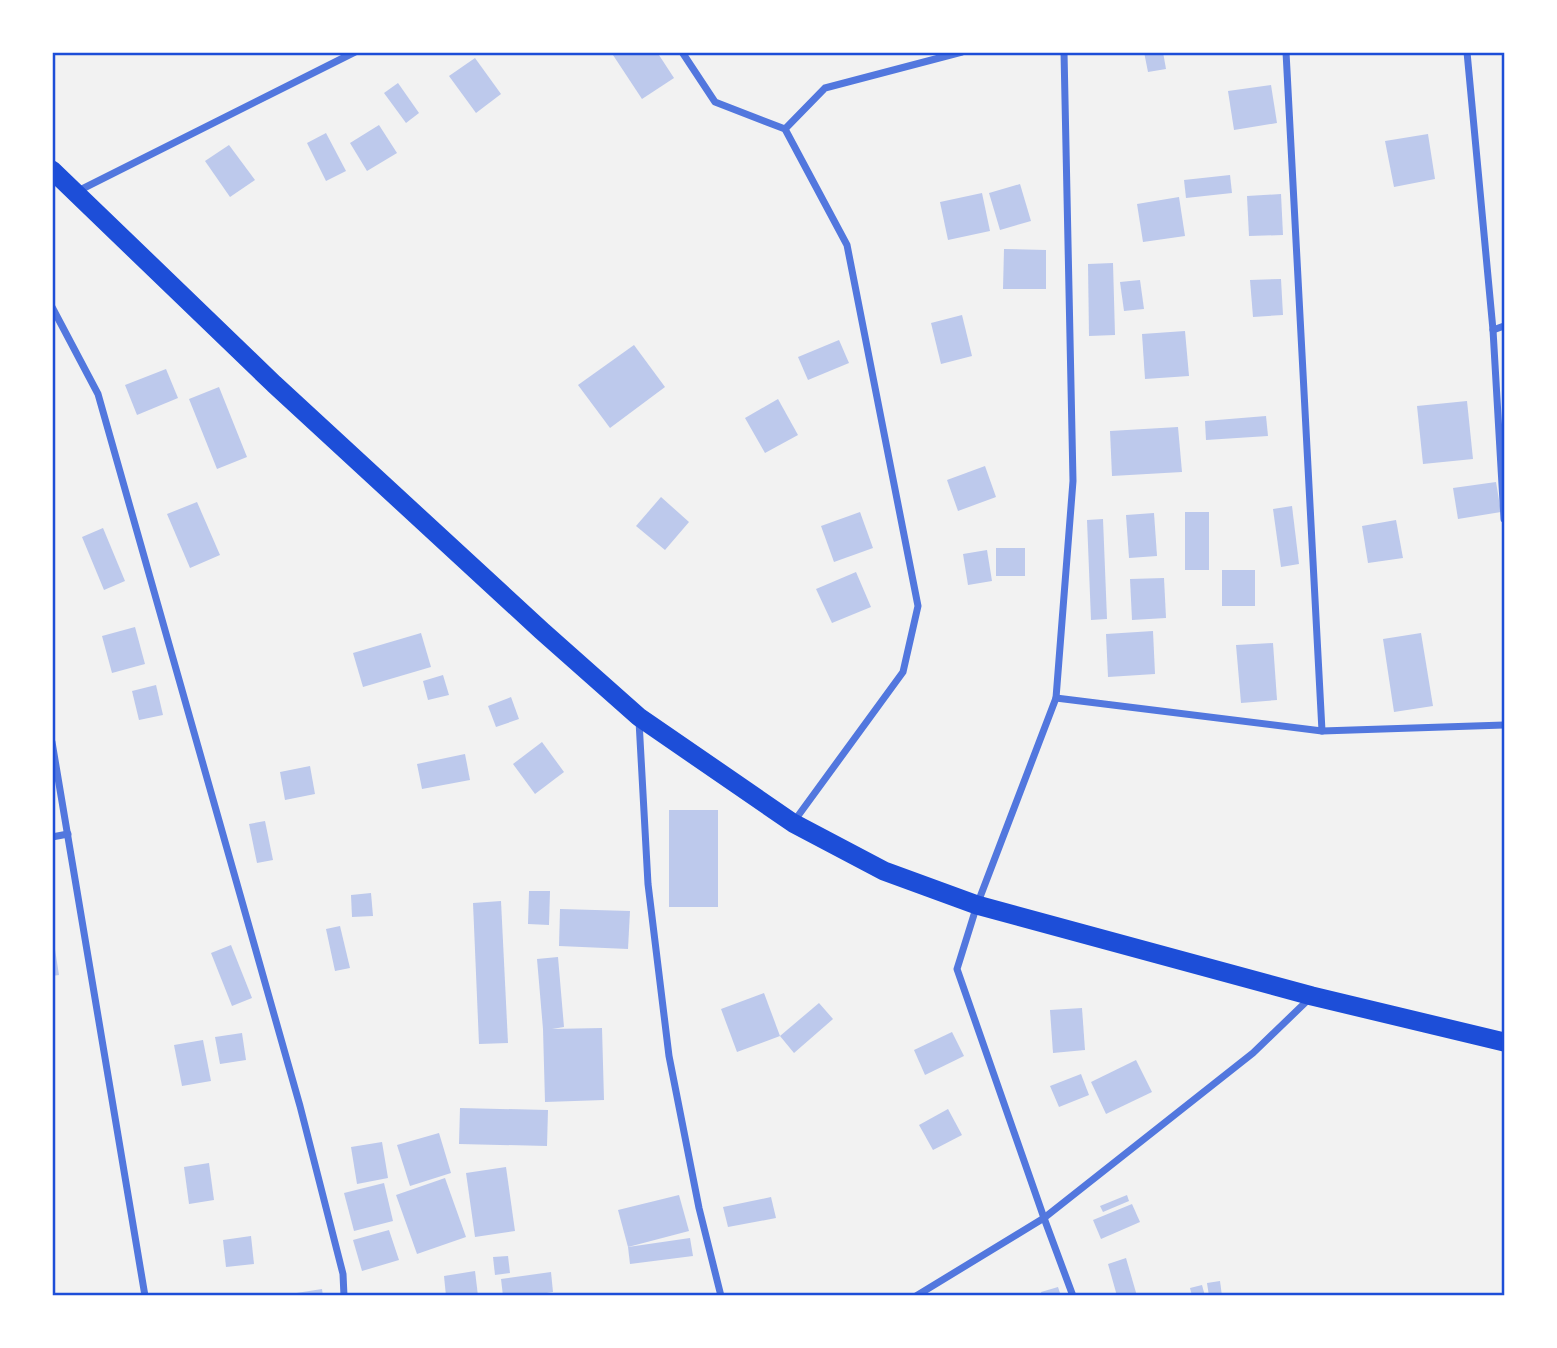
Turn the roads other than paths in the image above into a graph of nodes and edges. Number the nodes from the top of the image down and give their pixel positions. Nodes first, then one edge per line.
1 (355, 52) edge
2 (682, 52) edge
3 (962, 52) edge
4 (1064, 52) edge
5 (1286, 52) edge
6 (1467, 52) edge
7 (785, 129) junction
8 (52, 170) edge
9 (75, 192) junction
10 (52, 307) edge
11 (1504, 326) edge
12 (1493, 330) junction
13 (1504, 519) edge
14 (1056, 698) junction
15 (639, 717) junction
16 (1504, 725) edge
17 (1322, 731) junction
18 (52, 742) edge
19 (793, 823) junction
20 (68, 834) junction
21 (52, 837) edge
22 (977, 905) junction
23 (1312, 996) junction
24 (1504, 1042) edge
25 (1044, 1218) junction
26 (145, 1296) edge
27 (344, 1296) edge
28 (721, 1296) edge
29 (916, 1296) edge
30 (1073, 1296) edge

1 - 9 street
2 - 7 street
3 - 7 street
4 - 14 street
5 - 17 street
6 - 12 street
7 - 19 street
8 - 9 highway
9 - 15 highway
10 - 27 street
11 - 12 street
12 - 13 street
14 - 17 street
14 - 22 street
15 - 19 highway
15 - 28 street
16 - 17 street
18 - 20 street
19 - 22 highway
20 - 21 street
20 - 26 street
22 - 23 highway
22 - 25 street
23 - 24 highway
23 - 25 street
25 - 29 street
25 - 30 street

